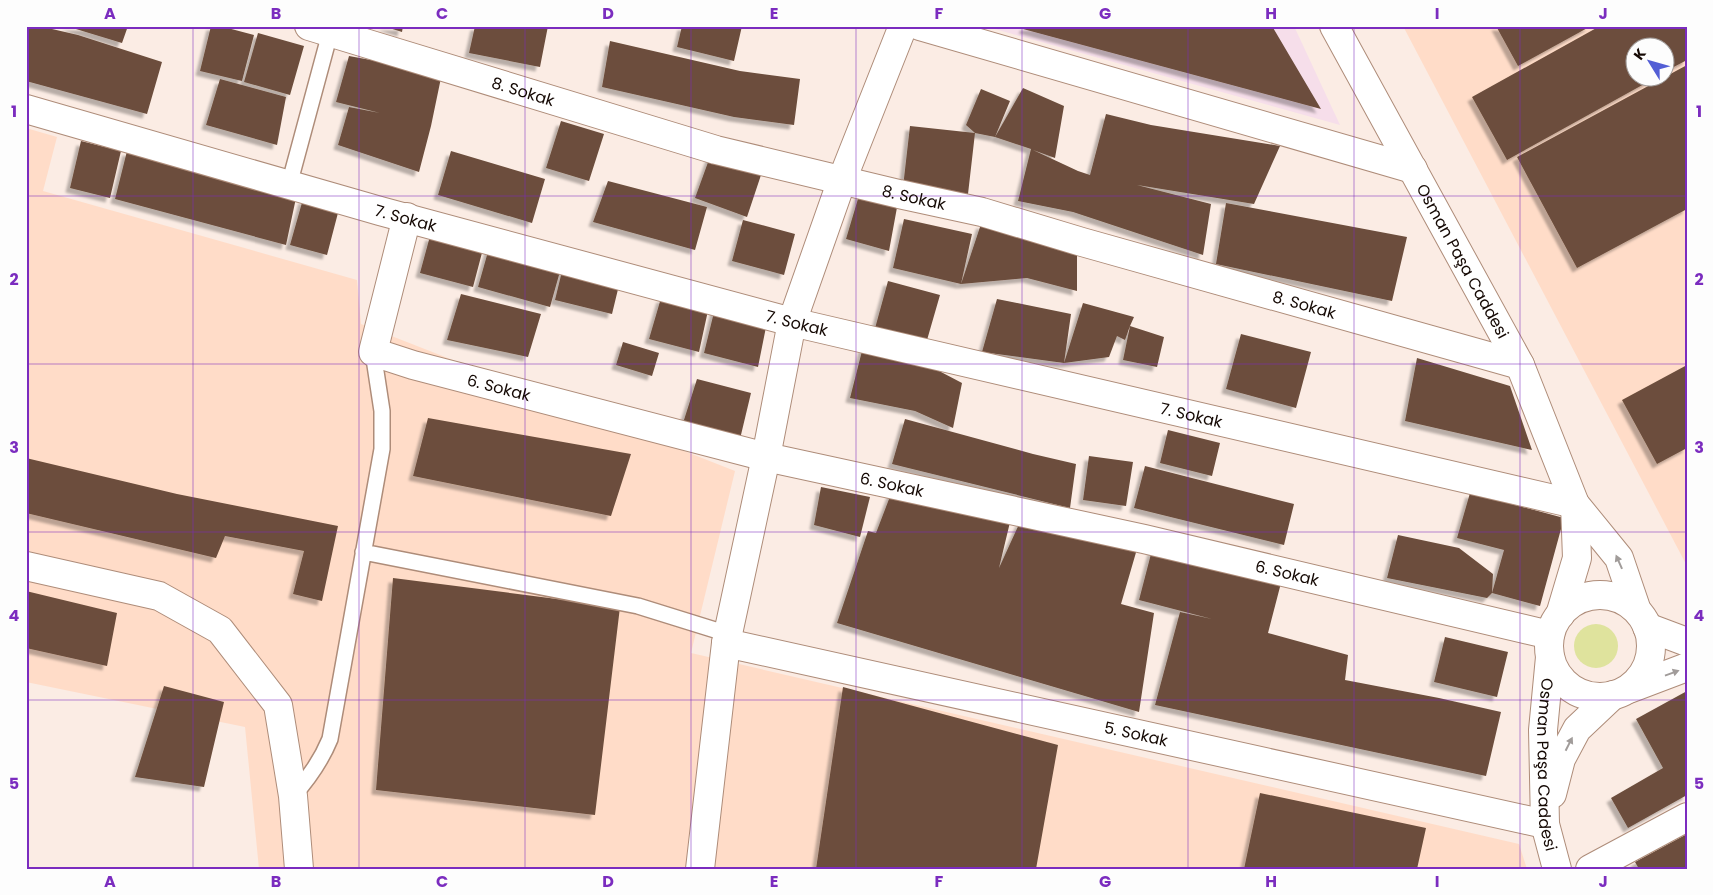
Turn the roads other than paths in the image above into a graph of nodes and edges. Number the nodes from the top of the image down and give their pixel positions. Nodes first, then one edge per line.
1 (903, 26) edge
2 (920, 26) edge
3 (1334, 26) edge
4 (320, 29) edge
5 (26, 109) edge
6 (1412, 169) junction
7 (842, 180) junction
8 (289, 185) junction
9 (407, 217) junction
10 (792, 322) junction
11 (374, 352) junction
12 (1520, 365) junction
13 (766, 457) junction
14 (1575, 504) junction
15 (363, 552) junction
16 (26, 566) edge
17 (1642, 617) junction
18 (1553, 636) junction
19 (727, 639) junction
20 (1687, 642) edge
21 (1687, 667) edge
22 (1619, 693) junction
23 (293, 796) junction
24 (1687, 817) edge
25 (1545, 824) junction
26 (299, 869) edge
27 (700, 869) edge
28 (1557, 869) edge
29 (1590, 869) edge

1 - 7 street
2 - 6 street
3 - 6 street, Osman Paşa Caddesi
4 - 7 street, 8. Sokak
4 - 8 lane
5 - 8 street, 7. Sokak
6 - 12 street, Osman Paşa Caddesi
7 - 10 street
7 - 12 street, 8. Sokak
8 - 9 street, 7. Sokak
9 - 10 street, 7. Sokak
9 - 11 street
10 - 13 street
10 - 14 street, 7. Sokak
11 - 13 street, 6. Sokak
11 - 15 lane
12 - 14 street, Osman Paşa Caddesi
13 - 18 street, 6. Sokak
13 - 19 street
17 -> 14 street, Osman Paşa Caddesi
14 - 18 street, Osman Paşa Caddesi
15 - 19 lane
15 - 23 lane
16 - 23 street
17 - 18 street
17 - 20 street
17 - 22 street
18 - 22 street
18 - 25 street, Osman Paşa Caddesi
19 - 25 street, 5. Sokak
19 - 27 street
22 -> 21 street
25 -> 22 street
23 - 26 street
24 - 29 street
25 - 28 street, Osman Paşa Caddesi

